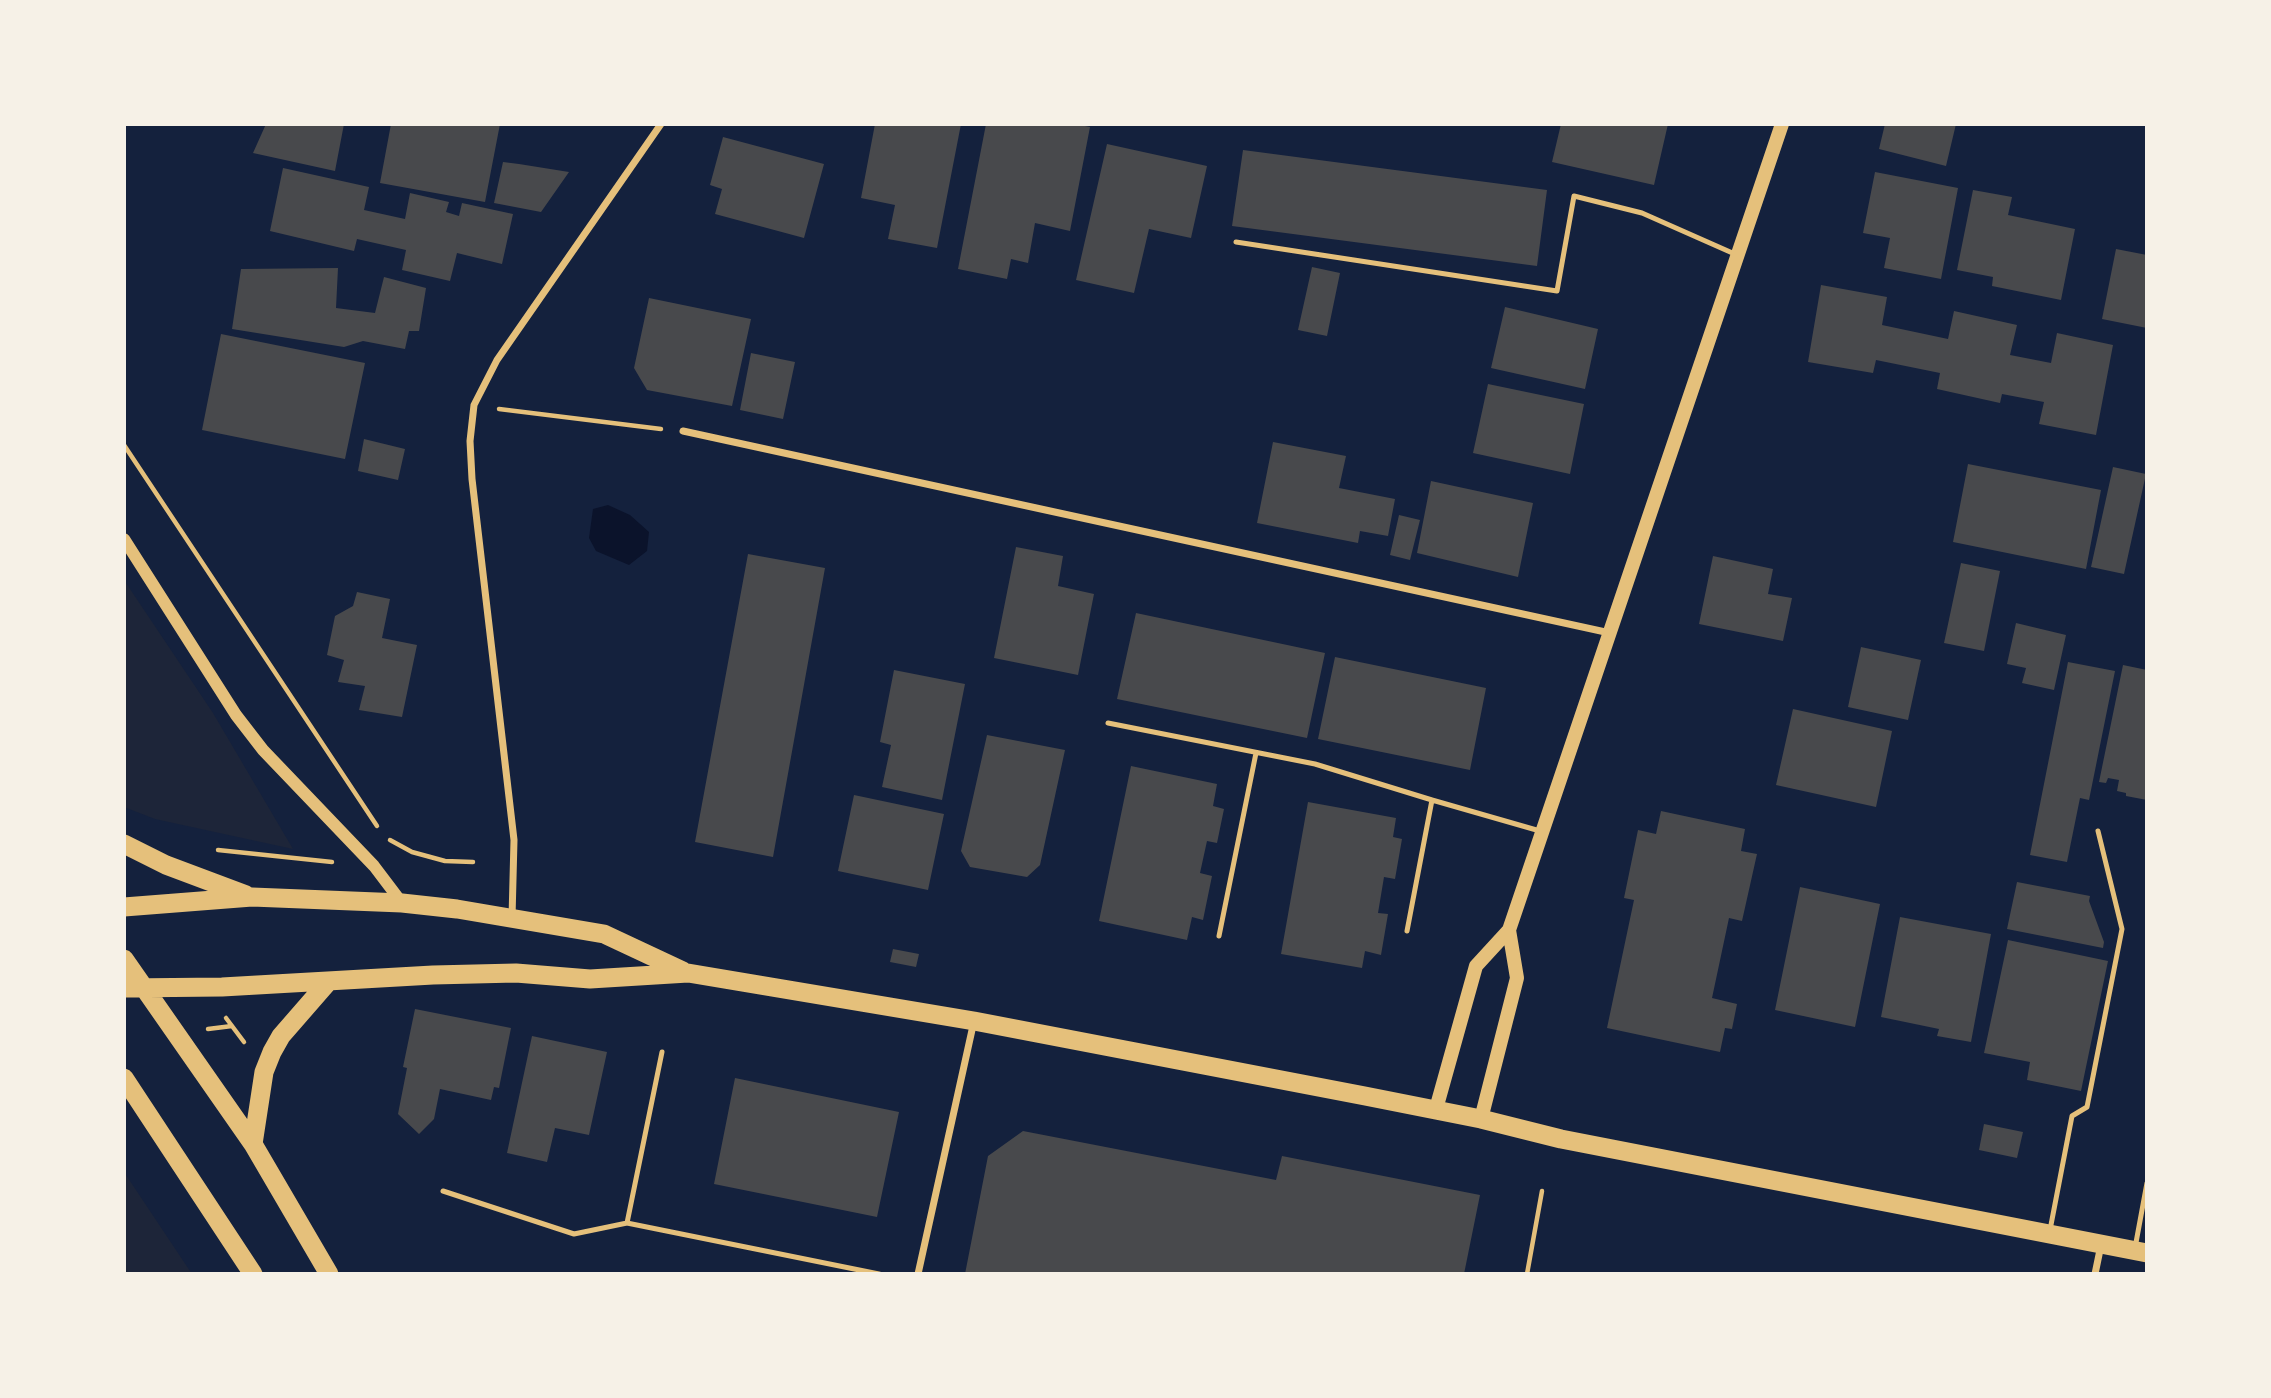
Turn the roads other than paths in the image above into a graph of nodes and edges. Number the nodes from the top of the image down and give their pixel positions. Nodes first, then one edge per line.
1 (661, 124) edge
2 (1782, 124) edge
3 (1236, 242) dead end
4 (1737, 254) junction
5 (683, 431) road end
6 (124, 539) edge
7 (1610, 633) junction
8 (1108, 723) dead end
9 (1256, 752) junction
10 (1432, 800) junction
11 (2098, 831) dead end
12 (1543, 832) junction
13 (124, 844) edge
14 (252, 897) junction
15 (402, 903) junction
16 (124, 907) edge
17 (512, 918) junction
18 (1509, 930) junction
19 (1407, 931) dead end
20 (1219, 936) dead end
21 (124, 959) edge
22 (688, 972) junction
23 (328, 982) junction
24 (124, 988) edge
25 (145, 988) junction
26 (974, 1021) junction
27 (662, 1052) dead end
28 (124, 1077) edge
29 (1436, 1109) junction
30 (1481, 1119) junction
31 (253, 1144) junction
32 (2147, 1183) edge
33 (443, 1191) dead end
34 (627, 1223) junction
35 (2050, 1233) junction
36 (2101, 1244) junction
37 (2140, 1252) edge
38 (253, 1274) edge
39 (329, 1274) edge
40 (879, 1274) edge
41 (918, 1274) edge
42 (2095, 1274) edge

1 - 17 street
2 - 4 main road
3 - 4 lane
4 - 7 main road
5 - 7 street
6 - 15 street
7 - 12 main road
8 - 9 lane
9 - 10 lane
9 - 20 lane
10 - 12 lane
10 - 19 lane
11 - 35 lane
12 - 18 main road
13 - 14 highway
14 - 15 highway
14 - 16 highway
15 - 17 highway
17 - 22 highway
18 - 29 main road
18 - 30 main road
21 - 25 highway
22 - 23 highway
22 - 26 highway
23 - 25 highway
23 - 31 highway
24 - 25 highway
25 - 31 highway
26 - 29 highway
26 - 41 street
27 - 34 lane
28 - 38 highway
29 - 30 highway
30 - 35 highway
31 - 39 highway
32 - 37 lane
33 - 34 lane
34 - 40 lane
35 - 36 highway
36 - 37 highway
36 - 42 street

